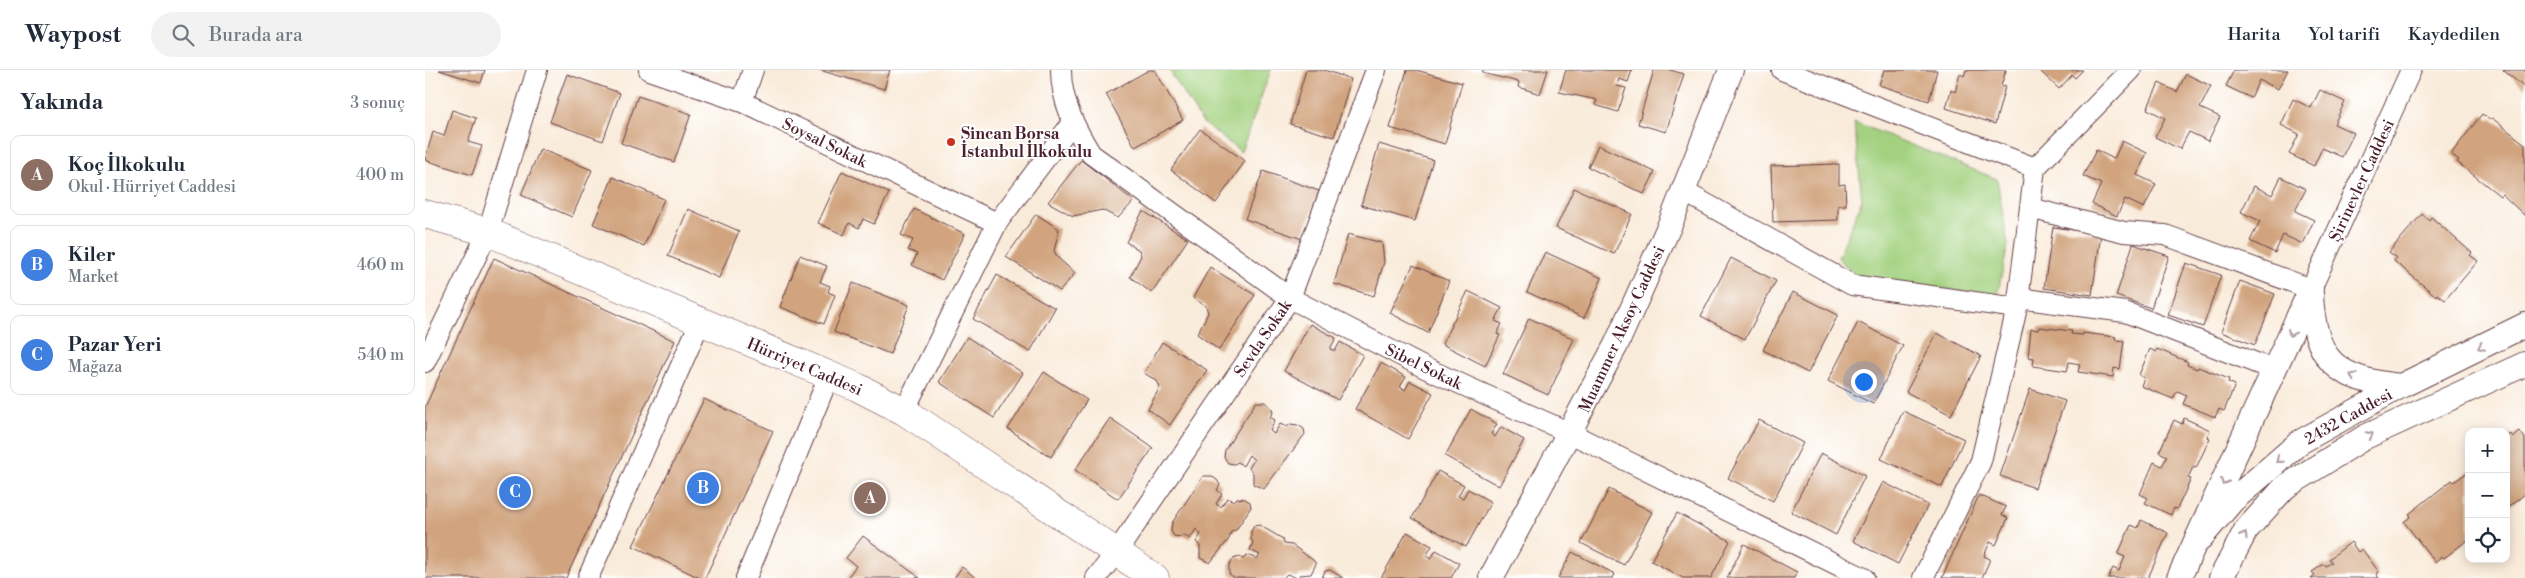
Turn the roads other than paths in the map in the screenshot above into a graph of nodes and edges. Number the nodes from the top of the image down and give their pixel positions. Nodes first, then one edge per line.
1 (537, 70) edge
2 (649, 70) edge
3 (753, 70) edge
4 (1061, 70) edge
5 (1376, 70) edge
6 (1731, 70) edge
7 (1782, 70) edge
8 (2131, 70) edge
9 (2411, 70) edge
10 (742, 102) junction
11 (1072, 123) junction
12 (2035, 168) junction
13 (1683, 191) junction
14 (2029, 208) junction
15 (425, 214) edge
16 (997, 223) junction
17 (488, 232) junction
18 (2311, 289) junction
19 (1290, 298) junction
20 (2017, 303) junction
21 (700, 322) junction
22 (2525, 325) edge
23 (425, 362) edge
24 (2525, 364) edge
25 (2274, 370) junction
26 (829, 376) junction
27 (2401, 386) junction
28 (904, 411) junction
29 (1570, 434) junction
30 (2197, 542) junction
31 (1116, 553) junction
32 (594, 576) edge
33 (746, 578) edge
34 (1096, 578) edge
35 (1155, 578) edge
36 (1491, 578) edge
37 (1864, 578) edge
38 (1923, 578) edge
39 (2179, 578) edge
40 (2221, 578) edge

1 - 17 street
2 - 10 street, Soysal Sokak
3 - 10 street
4 - 11 street, Sibel Sokak
5 - 19 street, Sevda Sokak
6 - 13 street, Muammer Aksoy Caddesi
7 - 12 street
8 - 12 street
9 - 18 street, Şirinevler Caddesi
10 - 16 street, Soysal Sokak
11 - 16 street
11 - 19 street, Sibel Sokak
12 - 14 street
13 - 20 street
13 - 29 street, Muammer Aksoy Caddesi
14 - 18 street
14 - 20 street
15 - 17 main road, Hürriyet Caddesi
16 - 28 street
17 - 21 main road, Hürriyet Caddesi
17 - 23 street
18 -> 25 street
27 -> 18 street
19 - 29 street, Sibel Sokak
19 - 31 street, Sevda Sokak
20 - 25 street
20 - 38 street
21 - 26 main road, Hürriyet Caddesi
21 - 32 street
22 -> 27 street, 2432 Caddesi
40 -> 24 street, 2432 Caddesi
25 -> 30 street
26 - 28 main road, Hürriyet Caddesi
26 - 33 street
27 -> 30 street, 2432 Caddesi
28 - 31 main road, Hürriyet Caddesi
29 - 36 street, Muammer Aksoy Caddesi
29 - 37 street, Sibel Sokak
30 - 39 street
31 - 34 street, Sevda Sokak
31 - 35 main road, Hürriyet Caddesi

